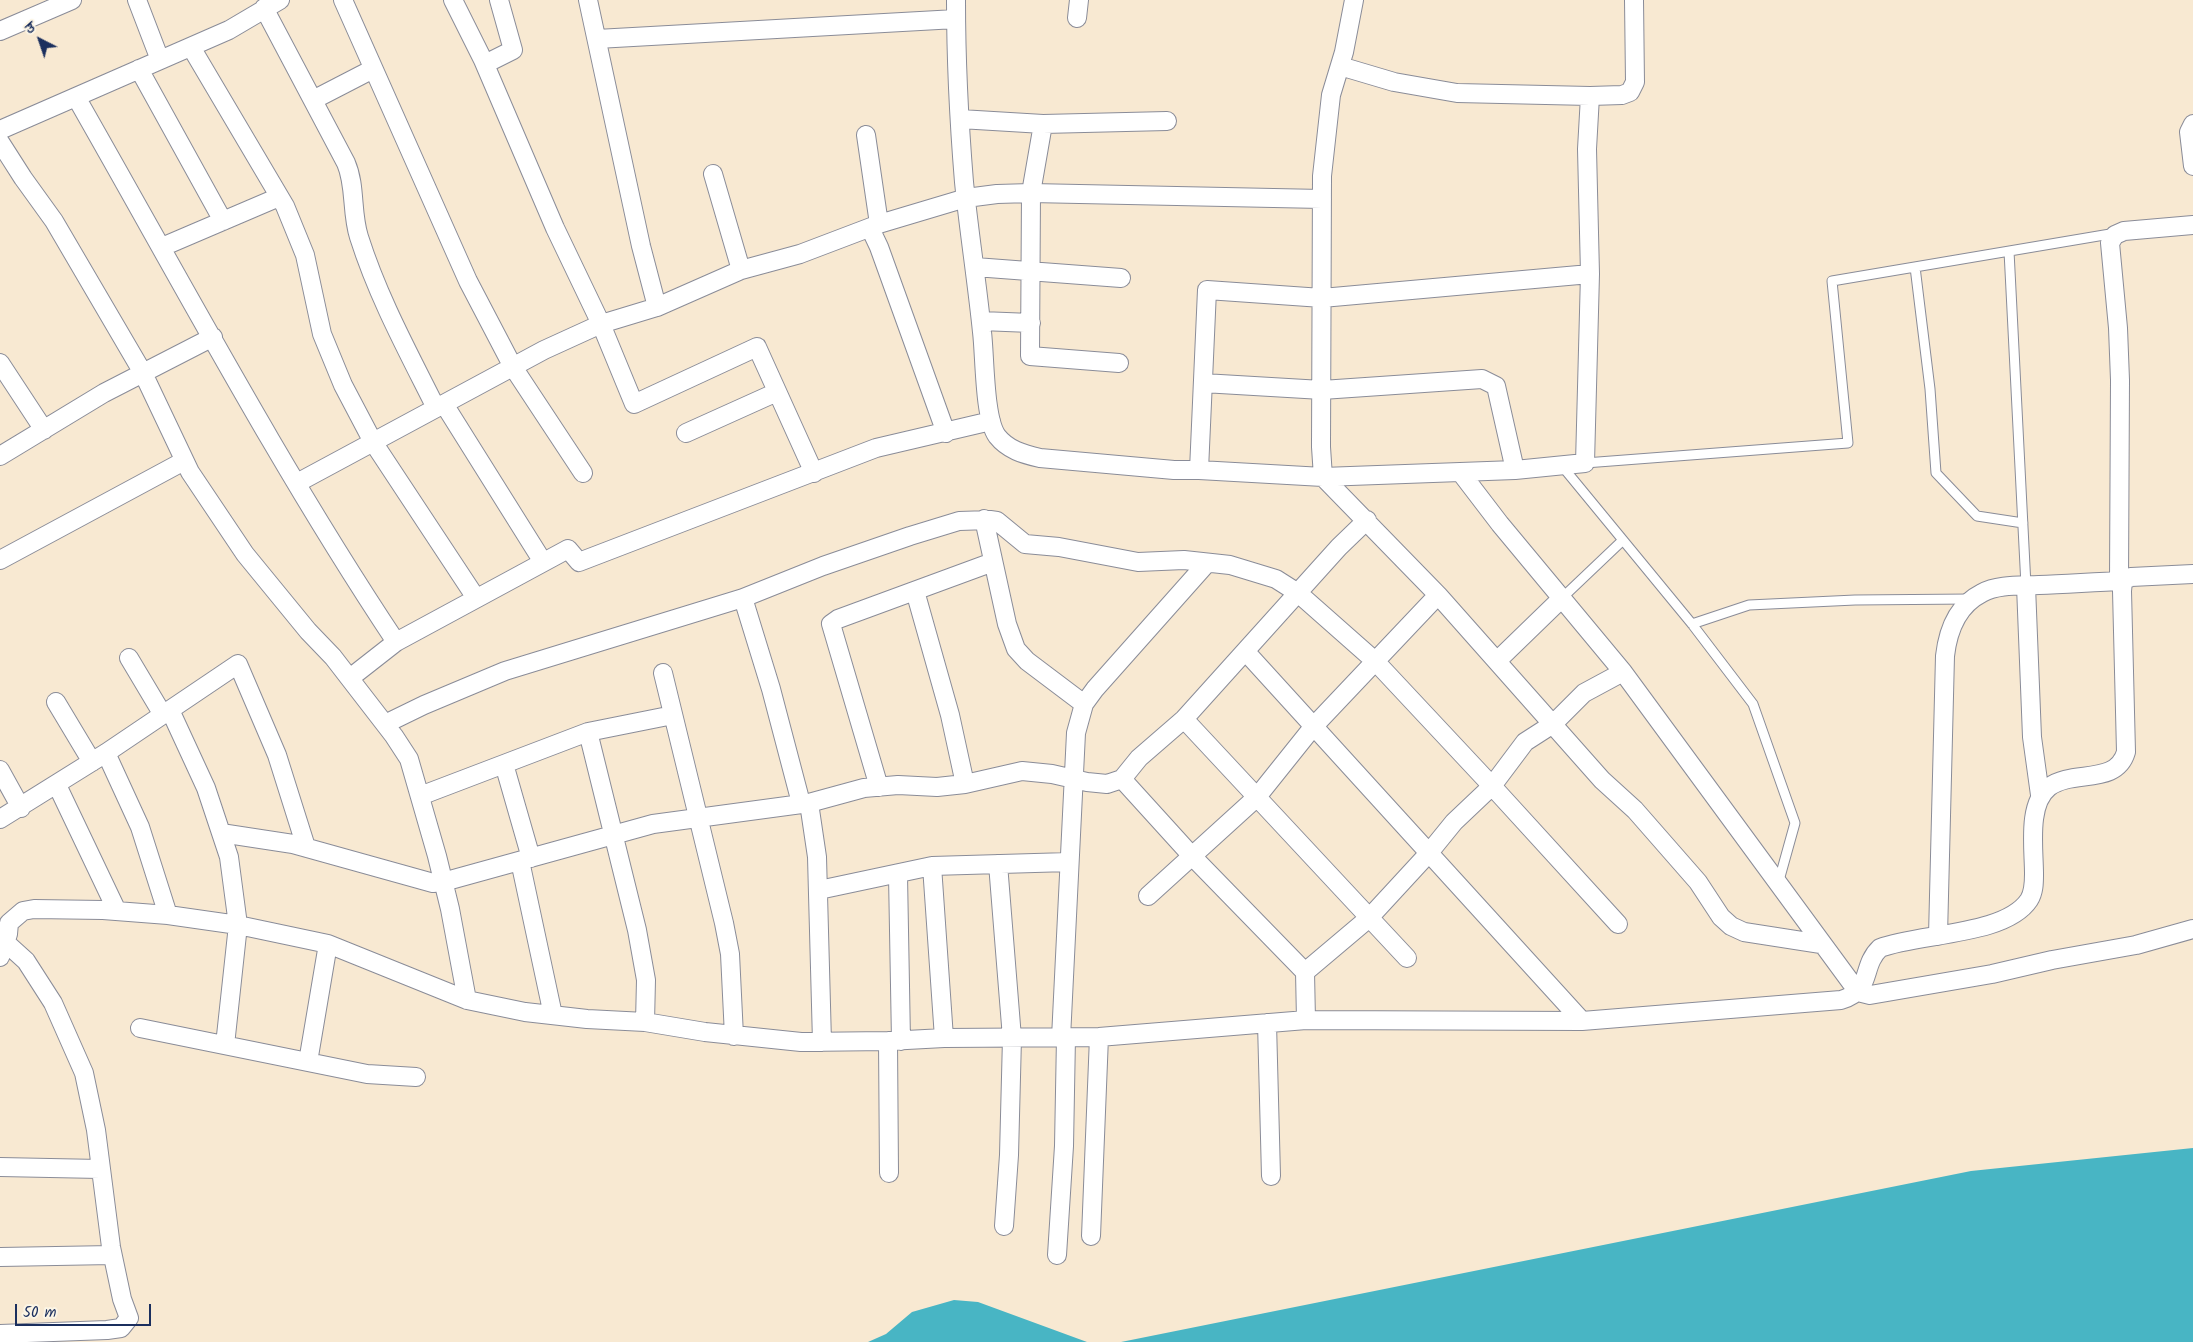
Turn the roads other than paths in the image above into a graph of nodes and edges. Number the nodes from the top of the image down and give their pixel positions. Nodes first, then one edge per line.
1 (72, 0) edge
2 (137, 0) edge
3 (343, 0) edge
4 (454, 0) edge
5 (499, 0) edge
6 (588, 0) edge
7 (956, 0) edge
8 (1079, 0) edge
9 (1354, 0) edge
10 (1634, 0) edge
11 (272, 4) edge
12 (1077, 18) dead end
13 (956, 19) junction
14 (0, 31) edge
15 (597, 39) junction
16 (191, 47) junction
17 (160, 60) junction
18 (485, 64) junction
19 (1340, 66) junction
20 (139, 69) junction
21 (373, 69) junction
22 (1590, 96) junction
23 (76, 97) junction
24 (313, 100) junction
25 (960, 119) junction
26 (1167, 121) dead end
27 (1043, 124) junction
28 (2193, 124) edge
29 (0, 130) edge
30 (866, 135) dead end
31 (0, 142) edge
32 (2193, 166) edge
33 (713, 174) dead end
34 (1031, 193) junction
35 (280, 197) junction
36 (966, 198) junction
37 (1322, 199) junction
38 (224, 221) junction
39 (2193, 224) edge
40 (874, 226) junction
41 (2119, 233) junction
42 (162, 247) junction
43 (2009, 251) junction
44 (974, 267) junction
45 (1915, 267) junction
46 (741, 270) junction
47 (1032, 271) junction
48 (1590, 274) junction
49 (1122, 278) dead end
50 (1322, 298) junction
51 (657, 307) junction
52 (981, 321) junction
53 (1031, 323) junction
54 (602, 324) junction
55 (213, 337) junction
56 (0, 363) edge
57 (1119, 363) dead end
58 (513, 367) junction
59 (143, 373) junction
60 (1203, 383) junction
61 (1322, 390) junction
62 (777, 392) junction
63 (440, 406) junction
64 (990, 422) junction
65 (44, 430) junction
66 (686, 433) dead end
67 (946, 433) junction
68 (373, 442) junction
69 (0, 456) edge
70 (184, 461) junction
71 (1585, 463) junction
72 (1562, 466) junction
73 (1199, 470) junction
74 (1515, 470) junction
75 (583, 473) dead end
76 (814, 473) junction
77 (1461, 473) junction
78 (1323, 477) junction
79 (297, 483) junction
80 (984, 519) junction
81 (1367, 520) junction
82 (2023, 523) junction
83 (1623, 540) junction
84 (0, 560) edge
85 (543, 562) junction
86 (993, 562) junction
87 (1207, 563) junction
88 (2193, 574) edge
89 (2121, 581) junction
90 (2026, 586) junction
91 (915, 591) junction
92 (1298, 593) junction
93 (1438, 595) junction
94 (476, 598) junction
95 (743, 598) junction
96 (1562, 598) junction
97 (1972, 599) junction
98 (1692, 624) junction
99 (396, 642) junction
100 (1246, 652) junction
101 (129, 658) dead end
102 (1497, 660) junction
103 (1374, 661) junction
104 (1623, 672) junction
105 (663, 673) dead end
106 (350, 678) junction
107 (56, 702) dead end
108 (1084, 704) junction
109 (166, 712) junction
110 (673, 716) junction
111 (1184, 719) junction
112 (385, 724) junction
113 (1553, 724) junction
114 (1312, 727) junction
115 (588, 732) junction
116 (99, 758) junction
117 (504, 764) junction
118 (0, 770) edge
119 (1073, 778) junction
120 (1122, 779) junction
121 (966, 784) junction
122 (57, 785) junction
123 (1492, 786) junction
124 (879, 787) junction
125 (2040, 795) junction
126 (420, 796) junction
127 (1256, 797) junction
128 (805, 803) junction
129 (21, 808) junction
130 (698, 818) junction
131 (0, 819) edge
132 (221, 833) junction
133 (614, 835) junction
134 (306, 847) junction
135 (1428, 854) junction
136 (1191, 855) junction
137 (525, 859) junction
138 (1069, 862) junction
139 (998, 864) junction
140 (932, 866) junction
141 (898, 875) junction
142 (443, 882) junction
143 (1778, 885) junction
144 (819, 890) junction
145 (1148, 896) dead end
146 (117, 911) junction
147 (6, 913) edge
148 (168, 914) junction
149 (1369, 918) junction
150 (1618, 924) dead end
151 (238, 926) junction
152 (2193, 929) edge
153 (1938, 936) junction
154 (328, 944) junction
155 (1821, 944) junction
156 (3, 949) edge
157 (1407, 958) dead end
158 (1305, 972) junction
159 (1858, 992) junction
160 (467, 1000) junction
161 (553, 1015) junction
162 (1306, 1020) junction
163 (645, 1022) junction
164 (1582, 1022) junction
165 (1267, 1023) junction
166 (140, 1028) dead end
167 (734, 1036) junction
168 (1064, 1037) junction
169 (1099, 1037) junction
170 (944, 1038) junction
171 (1012, 1038) junction
172 (894, 1041) junction
173 (822, 1042) junction
174 (225, 1045) junction
175 (308, 1062) junction
176 (416, 1077) dead end
177 (0, 1167) edge
178 (100, 1169) junction
179 (888, 1173) dead end
180 (1271, 1176) dead end
181 (1004, 1226) dead end
182 (1091, 1236) dead end
183 (112, 1254) junction
184 (1057, 1255) dead end
185 (0, 1257) edge
186 (0, 1334) edge

1 - 14 street
2 - 17 street
3 - 21 street
4 - 18 street
5 - 18 street
6 - 15 street
7 - 13 street
8 - 12 street
9 - 19 street
10 - 22 street
11 - 16 street
11 - 24 street
13 - 15 street
13 - 25 street
15 - 51 street
16 - 17 street
16 - 35 street
17 - 20 street
18 - 54 street
19 - 22 street
19 - 37 street
20 - 23 street
20 - 38 street
21 - 24 street
21 - 58 street
22 - 48 street
23 - 29 street
23 - 42 street
24 - 63 street
25 - 27 street
25 - 36 street
26 - 27 street
27 - 34 street
28 - 32 street
30 - 40 street
31 - 59 street
33 - 46 street
34 - 36 street
34 - 37 street
34 - 47 street
35 - 38 street
35 - 68 street
36 - 40 street
36 - 44 street
37 - 50 street
38 - 42 street
39 - 41 street
40 - 46 street
40 - 67 street
41 - 43 lane
41 - 89 street
42 - 55 street
43 - 45 lane
43 - 82 lane
44 - 47 street
44 - 52 street
45 - 71 lane
45 - 82 lane
46 - 51 street
47 - 49 street
47 - 53 street
48 - 50 street
48 - 71 street
50 - 60 street
50 - 61 street
51 - 54 street
52 - 53 street
52 - 64 street
53 - 57 street
54 - 58 street
54 - 62 street
55 - 59 street
55 - 79 street
56 - 65 street
58 - 63 street
58 - 75 street
59 - 65 street
59 - 70 street
60 - 61 street
60 - 73 street
61 - 74 street
61 - 78 street
62 - 66 street
62 - 76 street
63 - 68 street
63 - 85 street
64 - 67 street
64 - 73 street
65 - 69 street
67 - 76 street
68 - 79 street
68 - 94 street
70 - 84 street
70 - 106 street
71 - 72 street
72 - 74 street
72 - 83 lane
73 - 78 street
74 - 77 street
76 - 85 street
77 - 78 street
77 - 96 street
78 - 81 street
79 - 99 street
80 - 86 street
80 - 87 street
80 - 95 street
81 - 92 street
81 - 93 street
82 - 90 lane
83 - 96 lane
83 - 98 lane
85 - 94 street
86 - 91 street
86 - 108 street
87 - 92 street
87 - 108 street
88 - 89 street
89 - 90 street
89 - 125 street
90 - 97 street
90 - 125 street
91 - 121 street
91 - 124 street
92 - 100 street
92 - 103 street
93 - 102 street
93 - 103 street
94 - 99 street
95 - 112 street
95 - 128 street
96 - 102 street
96 - 104 street
97 - 98 lane
97 - 153 street
98 - 143 lane
99 - 106 street
100 - 111 street
100 - 114 street
101 - 109 street
102 - 113 street
103 - 114 street
103 - 123 street
104 - 113 street
104 - 143 street
105 - 110 street
106 - 112 street
107 - 116 street
108 - 119 street
109 - 116 street
109 - 132 street
109 - 134 street
110 - 115 street
110 - 130 street
111 - 120 street
111 - 127 street
112 - 126 street
113 - 123 street
113 - 155 street
114 - 127 street
114 - 135 street
115 - 117 street
115 - 133 street
116 - 122 street
116 - 148 street
117 - 126 street
117 - 137 street
118 - 129 street
119 - 120 street
119 - 121 street
119 - 138 street
120 - 136 street
121 - 124 street
122 - 129 street
122 - 146 street
123 - 135 street
123 - 150 street
124 - 128 street
125 - 153 street
126 - 142 street
127 - 136 street
127 - 149 street
128 - 130 street
128 - 144 street
129 - 131 street
130 - 133 street
130 - 167 street
132 - 134 street
132 - 151 street
133 - 137 street
133 - 163 street
134 - 142 street
135 - 149 street
135 - 164 street
136 - 145 street
136 - 158 street
137 - 142 street
137 - 161 street
138 - 139 street
138 - 168 street
139 - 140 street
139 - 171 street
140 - 141 street
140 - 170 street
141 - 144 street
141 - 172 street
142 - 160 street
143 - 155 street
144 - 173 street
146 - 147 street
146 - 148 street
147 - 156 street
148 - 151 street
149 - 157 street
149 - 158 street
151 - 154 street
151 - 174 street
152 - 159 street
153 - 159 street
154 - 160 street
154 - 175 street
155 - 159 street
156 - 178 street
158 - 162 street
159 - 164 street
160 - 161 street
161 - 163 street
162 - 164 street
162 - 165 street
163 - 167 street
165 - 169 street
165 - 180 street
166 - 174 street
167 - 173 street
168 - 169 street
168 - 171 street
168 - 184 street
169 - 182 street
170 - 171 street
170 - 172 street
171 - 181 street
172 - 173 street
172 - 179 street
174 - 175 street
175 - 176 street
177 - 178 street
178 - 183 street
183 - 185 street
183 - 186 street

